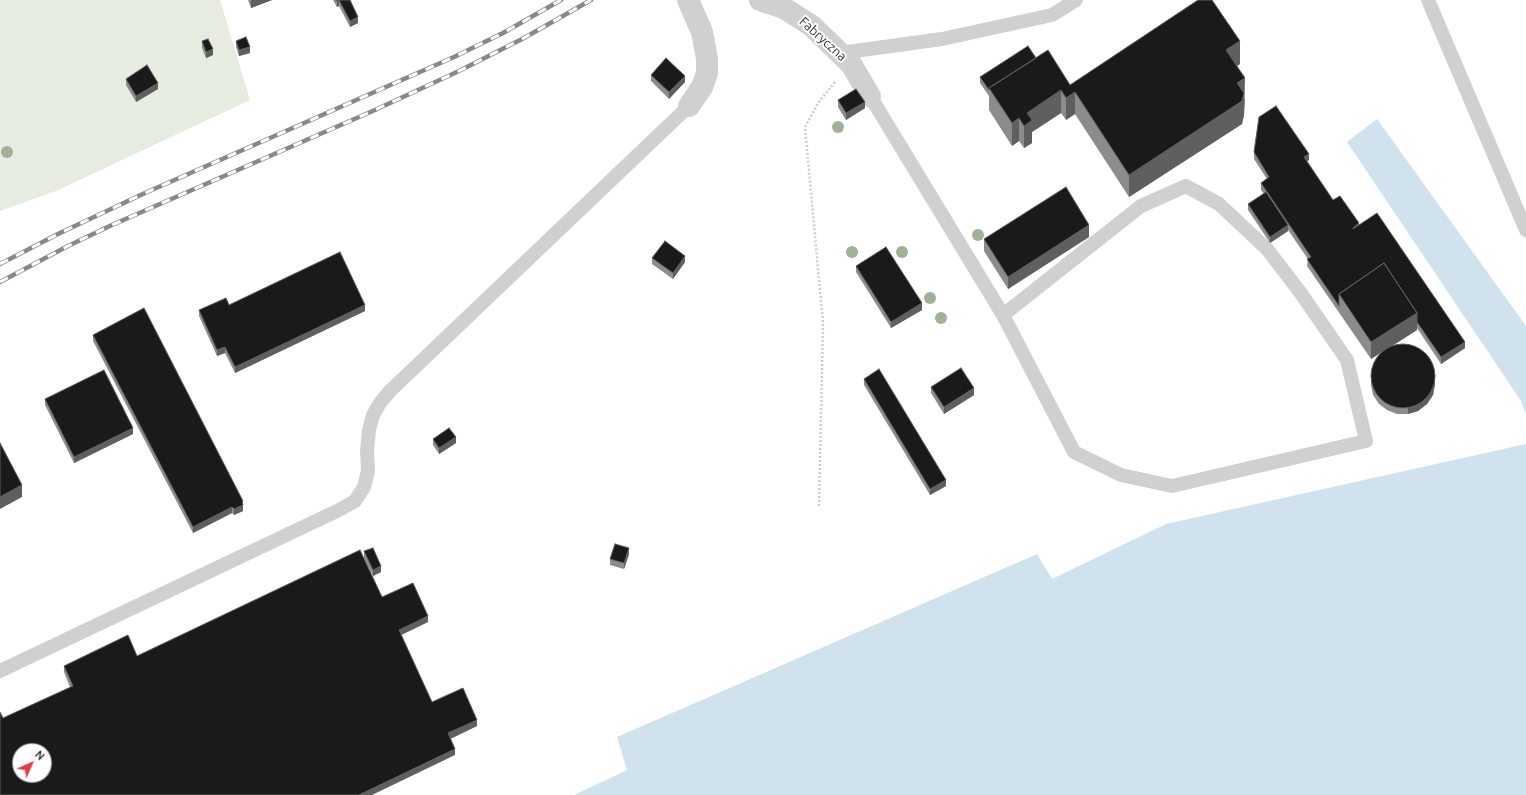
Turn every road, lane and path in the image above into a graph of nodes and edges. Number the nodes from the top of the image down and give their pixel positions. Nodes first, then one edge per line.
1 (688, 0) edge
2 (760, 0) edge
3 (1076, 0) edge
4 (1428, 0) edge
5 (845, 58) junction
6 (870, 96) joint
7 (689, 106) joint
8 (1526, 230) edge
9 (1003, 315) junction
10 (819, 506) dead end
11 (0, 671) edge

1 - 7 street
2 - 5 street, Fabryczna
3 - 5 lane
4 - 8 lane
5 - 6 street, Fabryczna
5 - 10 path
6 - 9 lane
7 - 11 lane
9 - 9 lane

